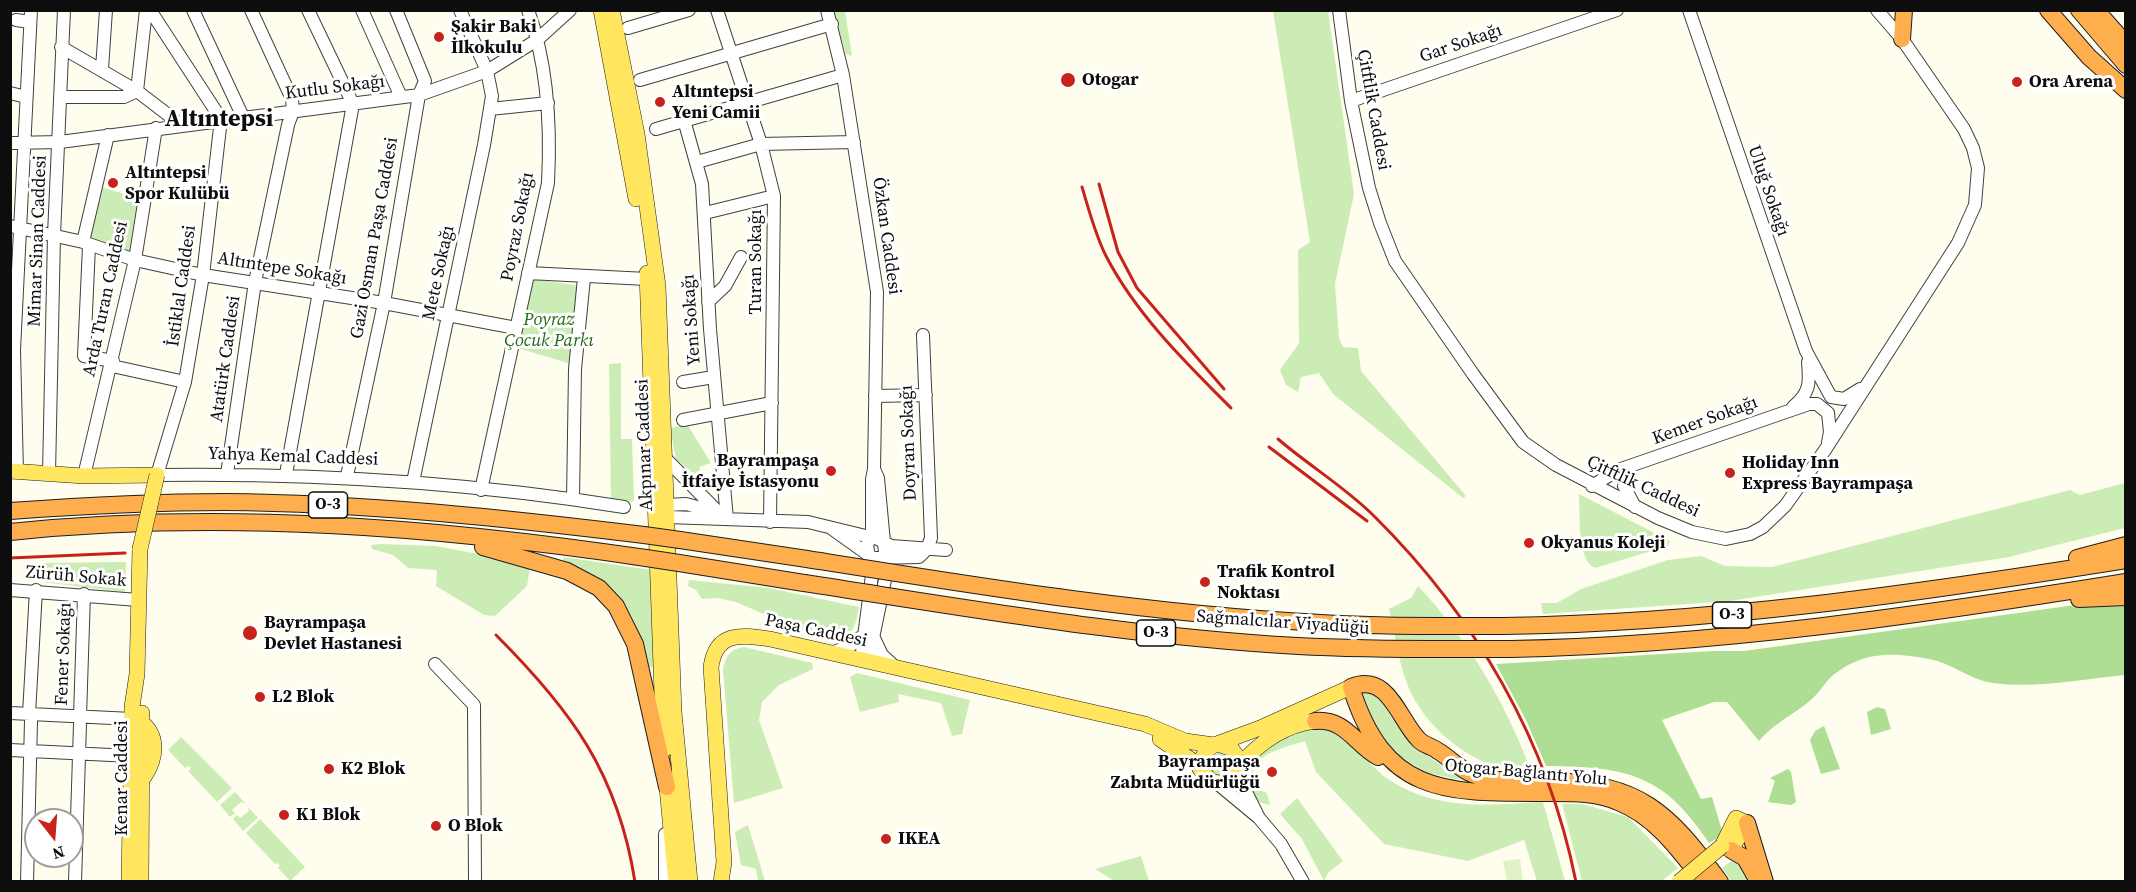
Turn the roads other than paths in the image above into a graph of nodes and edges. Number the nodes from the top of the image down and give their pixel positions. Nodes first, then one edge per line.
1 (64, 10) edge
2 (106, 10) edge
3 (148, 10) edge
4 (193, 10) edge
5 (251, 10) edge
6 (308, 10) edge
7 (362, 10) edge
8 (396, 10) edge
9 (460, 10) edge
10 (528, 10) edge
11 (570, 10) edge
12 (601, 10) edge
13 (612, 10) edge
14 (689, 10) edge
15 (717, 10) edge
16 (827, 10) edge
17 (1339, 10) edge
18 (1617, 10) edge
19 (1684, 10) edge
20 (1689, 10) edge
21 (1876, 10) edge
22 (1904, 10) edge
23 (2048, 10) edge
24 (2060, 10) edge
25 (2079, 10) edge
26 (2096, 10) edge
27 (31, 16) edge
28 (16, 20) dead end
29 (832, 24) junction
30 (628, 28) dead end
31 (1902, 39) junction
32 (537, 40) junction
33 (1700, 41) junction
34 (2126, 44) edge
35 (61, 47) junction
36 (729, 52) junction
37 (2126, 65) edge
38 (102, 69) junction
39 (487, 71) junction
40 (843, 75) junction
41 (640, 80) dead end
42 (2126, 89) edge
43 (137, 91) junction
44 (10, 93) edge
45 (418, 95) junction
46 (26, 97) junction
47 (60, 97) junction
48 (401, 98) junction
49 (1352, 100) junction
50 (746, 101) junction
51 (548, 103) junction
52 (352, 104) junction
53 (490, 109) junction
54 (293, 111) junction
55 (243, 117) junction
56 (221, 119) junction
57 (684, 120) junction
58 (180, 124) junction
59 (156, 128) junction
60 (656, 129) dead end
61 (108, 135) junction
62 (60, 142) junction
63 (854, 142) junction
64 (16, 143) edge
65 (761, 144) junction
66 (697, 162) junction
67 (774, 196) junction
68 (705, 213) junction
69 (16, 227) edge
70 (54, 235) junction
71 (86, 244) junction
72 (741, 257) dead end
73 (135, 260) junction
74 (528, 273) junction
75 (203, 275) junction
76 (584, 278) junction
77 (647, 279) junction
78 (255, 282) junction
79 (317, 292) junction
80 (708, 302) junction
81 (384, 303) junction
82 (449, 315) junction
83 (516, 328) junction
84 (923, 335) dead end
85 (12, 350) edge
86 (1806, 351) junction
87 (112, 364) junction
88 (714, 377) junction
89 (1872, 377) junction
90 (185, 382) junction
91 (683, 382) dead end
92 (926, 395) junction
93 (875, 396) junction
94 (772, 403) junction
95 (1792, 408) junction
96 (718, 414) junction
97 (683, 420) dead end
98 (1826, 450) junction
99 (666, 459) junction
100 (1630, 467) junction
101 (874, 469) junction
102 (14, 471) edge
103 (49, 474) junction
104 (227, 474) junction
105 (286, 474) junction
106 (157, 475) junction
107 (84, 476) junction
108 (347, 476) junction
109 (413, 482) junction
110 (1592, 486) junction
111 (481, 490) junction
112 (573, 499) junction
113 (624, 507) dead end
114 (1635, 507) junction
115 (10, 511) edge
116 (664, 511) junction
117 (723, 516) junction
118 (770, 522) junction
119 (831, 528) junction
120 (400, 531) junction
121 (10, 532) edge
122 (871, 539) junction
123 (2126, 545) edge
124 (927, 549) junction
125 (884, 550) junction
126 (946, 550) dead end
127 (868, 554) junction
128 (2126, 560) edge
129 (2126, 582) edge
130 (1960, 586) junction
131 (10, 590) edge
132 (36, 590) junction
133 (84, 594) junction
134 (2126, 597) edge
135 (138, 600) junction
136 (2010, 600) junction
137 (869, 636) junction
138 (831, 653) junction
139 (865, 661) junction
140 (435, 664) dead end
141 (897, 670) junction
142 (1351, 687) junction
143 (10, 713) edge
144 (30, 717) junction
145 (10, 720) edge
146 (80, 720) junction
147 (1119, 720) junction
148 (1315, 721) joint
149 (135, 723) junction
150 (1216, 745) junction
151 (10, 750) edge
152 (30, 751) junction
153 (79, 753) junction
154 (131, 756) junction
155 (1391, 761) junction
156 (1200, 766) junction
157 (1239, 768) junction
158 (1218, 784) junction
159 (667, 787) junction
160 (1259, 818) junction
161 (1747, 822) joint
162 (1727, 848) junction
163 (724, 862) junction
164 (27, 882) edge
165 (75, 882) edge
166 (129, 882) edge
167 (141, 882) edge
168 (475, 882) edge
169 (665, 882) edge
170 (676, 882) edge
171 (690, 882) edge
172 (721, 882) edge
173 (730, 882) edge
174 (1303, 882) edge
175 (1678, 882) edge
176 (1692, 882) edge
177 (1704, 882) edge
178 (1720, 882) edge
179 (1758, 882) edge
180 (1765, 882) edge

1 - 35 street, Mimar Sinan Caddesi
2 - 38 street
3 - 43 street
3 - 56 street
4 - 55 street
5 - 54 street
6 - 52 street
7 - 48 street
8 - 45 street, Gazi Osman Paşa Caddesi
9 - 39 street, Mete Sokağı
10 - 32 street, Poyraz Sokağı
11 - 32 street, Kutlu Sokağı
12 - 77 main road, Akpınar Caddesi
13 - 99 main road, Akpınar Caddesi
14 - 30 street
15 - 36 street, Turan Sokağı
16 - 29 street, Özkan Caddesi
17 - 49 street, Çitftlik Caddesi
18 - 49 street, Gar Sokağı
19 - 33 street
20 - 33 street
21 - 31 street, Çitftlik Caddesi
22 - 31 highway
23 - 42 highway
24 - 42 highway
25 - 37 highway
26 - 34 highway
27 - 28 street
27 - 46 street
29 - 36 street
29 - 40 street, Özkan Caddesi
31 - 89 street, Çitftlik Caddesi
32 - 39 street, Kutlu Sokağı
32 - 51 street, Poyraz Sokağı
33 - 86 street, Uluğ Sokağı
35 - 38 street
35 - 47 street, Mimar Sinan Caddesi
36 - 41 street
36 - 50 street, Turan Sokağı
38 - 43 street
39 - 45 street, Kutlu Sokağı
39 - 53 street, Mete Sokağı
40 - 50 street
40 - 63 street, Özkan Caddesi
43 - 47 street
43 - 58 street
44 - 46 street
45 - 48 street, Kutlu Sokağı
45 - 81 street, Gazi Osman Paşa Caddesi
46 - 64 street
47 - 62 street, Mimar Sinan Caddesi
48 - 52 street, Kutlu Sokağı
49 - 110 street, Çitftlik Caddesi
50 - 57 street
50 - 65 street, Turan Sokağı
51 - 53 street
51 - 74 street, Poyraz Sokağı
52 - 54 street, Kutlu Sokağı
52 - 79 street
53 - 82 street, Mete Sokağı
54 - 55 street, Kutlu Sokağı
54 - 78 street, Atatürk Caddesi
55 - 56 street, Kutlu Sokağı
56 - 58 street, Kutlu Sokağı
56 - 75 street, İstiklal Caddesi
57 - 60 street
57 - 66 street, Yeni Sokağı
58 - 59 street, Kutlu Sokağı
59 - 61 street, Kutlu Sokağı
59 - 73 street, Arda Turan Caddesi
61 - 62 street, Kutlu Sokağı
61 - 71 street
62 - 64 street, Kutlu Sokağı
62 - 70 street, Mimar Sinan Caddesi
63 - 65 street
63 - 93 street, Özkan Caddesi
64 - 69 street
65 - 66 street
65 - 67 street, Turan Sokağı
66 - 68 street, Yeni Sokağı
67 - 68 street
67 - 94 street, Turan Sokağı
68 - 80 street, Yeni Sokağı
69 - 70 street, Altıntepe Sokağı
69 - 85 street
70 - 71 street, Altıntepe Sokağı
70 - 103 street, Mimar Sinan Caddesi
71 - 73 street, Altıntepe Sokağı
71 - 87 street
72 - 80 street
73 - 75 street, Altıntepe Sokağı
73 - 87 street, Arda Turan Caddesi
74 - 76 street
74 - 83 street, Poyraz Sokağı
75 - 78 street, Altıntepe Sokağı
75 - 90 street, İstiklal Caddesi
76 - 77 street
76 - 112 street
77 - 116 main road, Akpınar Caddesi
78 - 79 street, Altıntepe Sokağı
78 - 104 street, Atatürk Caddesi
79 - 81 street, Altıntepe Sokağı
79 - 105 street
80 - 88 street, Yeni Sokağı
81 - 82 street, Altıntepe Sokağı
81 - 108 street, Gazi Osman Paşa Caddesi
82 - 83 street, Altıntepe Sokağı
82 - 109 street, Mete Sokağı
83 - 111 street, Poyraz Sokağı
84 - 92 street, Doyran Sokağı
85 - 102 street
86 - 89 street
86 - 95 street
87 - 90 street
87 - 107 street, Arda Turan Caddesi
88 - 91 street
88 - 96 street, Yeni Sokağı
89 - 98 street, Çitftlik Caddesi
90 - 106 street, İstiklal Caddesi
92 - 93 street
92 - 124 street, Doyran Sokağı
93 - 101 street, Özkan Caddesi
94 - 96 street
94 - 118 street, Turan Sokağı
95 - 98 street
95 - 100 street, Kemer Sokağı
96 - 97 street
96 - 117 street, Yeni Sokağı
98 - 114 street, Çitftlik Caddesi
99 - 116 main road, Akpınar Caddesi
99 - 117 street
100 - 110 street, Kemer Sokağı
100 - 114 street
101 - 122 street, Özkan Caddesi
101 - 125 street, Özkan Caddesi
102 - 103 main road, Yahya Kemal Caddesi
103 - 107 main road, Yahya Kemal Caddesi
104 - 105 street, Yahya Kemal Caddesi
104 - 106 street, Yahya Kemal Caddesi
105 - 108 street, Yahya Kemal Caddesi
106 - 107 main road, Yahya Kemal Caddesi
106 - 135 main road, Kenar Caddesi, bridge
108 - 109 street, Yahya Kemal Caddesi
109 - 111 street, Yahya Kemal Caddesi
110 - 114 street, Çitftlik Caddesi
111 - 112 street, Yahya Kemal Caddesi
112 - 113 street, Yahya Kemal Caddesi
115 - 130 highway, Sağmalcılar Viyadüğü / O-3, bridge
116 - 117 street
116 - 159 main road, Akpınar Caddesi
116 - 171 main road, Akpınar Caddesi
117 - 118 street
118 - 119 street
119 - 122 street
119 - 127 street
120 - 121 highway, O-3
120 - 136 highway, Sağmalcılar Viyadüğü / O-3, bridge
120 - 159 highway
122 - 125 street
122 - 127 street, Özkan Caddesi
123 - 130 highway
124 - 125 street
124 - 126 street
125 - 127 street
125 - 137 street, Özkan Caddesi
127 - 137 street, Özkan Caddesi
128 - 130 highway, O-3
129 - 136 highway, O-3
131 - 132 street, Zürüh Sokak
132 - 133 street, Zürüh Sokak
132 - 144 street
133 - 135 street, Zürüh Sokak
133 - 146 street, Fener Sokağı
134 - 136 highway
135 - 149 main road, Kenar Caddesi
137 - 138 street
137 - 139 street
137 - 141 street
138 - 139 main road, Paşa Caddesi
138 - 163 main road, Paşa Caddesi
139 - 141 main road, Paşa Caddesi
140 - 168 street
141 - 147 main road, Paşa Caddesi
142 - 150 main road
142 - 155 highway
142 - 178 highway, Otogar Bağlantı Yolu
143 - 144 street
144 - 145 street
144 - 146 street
144 - 152 street
146 - 149 street
146 - 153 street, Fener Sokağı
147 - 150 main road, Paşa Caddesi
147 - 156 main road, Paşa Caddesi
148 - 155 highway
148 - 157 main road
149 - 154 main road, Kenar Caddesi
149 - 167 main road, Kenar Caddesi
150 - 156 main road
150 - 157 main road
151 - 152 street
152 - 153 street
152 - 164 street
153 - 154 street
153 - 165 street, Fener Sokağı
154 - 166 main road, Kenar Caddesi
155 - 177 highway, Otogar Bağlantı Yolu
156 - 158 main road
157 - 158 main road
157 - 160 street
158 - 160 street
159 - 169 street
159 - 170 main road, Akpınar Caddesi
160 - 174 street
161 - 162 main road
161 - 180 highway
162 - 175 main road, bridge
162 - 176 main road
162 - 179 highway
163 - 172 main road, Paşa Caddesi
163 - 173 main road, Paşa Caddesi

